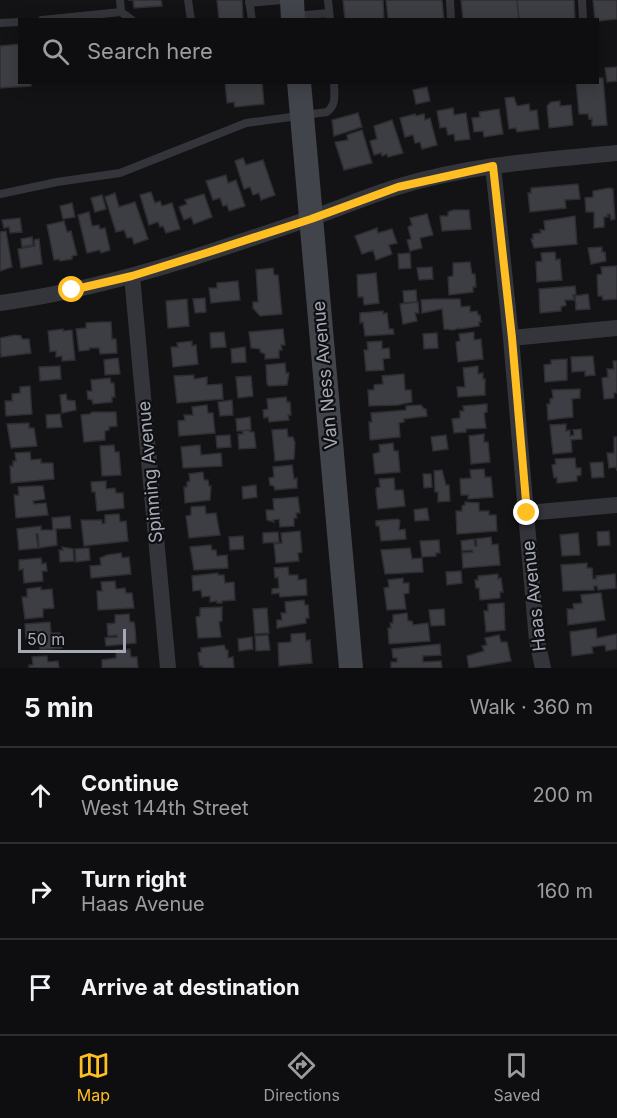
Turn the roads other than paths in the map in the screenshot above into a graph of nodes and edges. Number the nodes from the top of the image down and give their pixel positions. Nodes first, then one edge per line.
1 (120, 0) edge
2 (188, 0) edge
3 (328, 0) edge
4 (450, 0) edge
5 (582, 0) edge
6 (249, 2) edge
7 (290, 9) edge
8 (121, 12) junction
9 (329, 16) edge
10 (62, 18) edge
11 (129, 18) edge
12 (191, 18) edge
13 (252, 18) edge
14 (451, 18) edge
15 (583, 18) edge
16 (18, 21) edge
17 (0, 23) edge
18 (299, 84) edge
19 (334, 84) edge
20 (302, 115) junction
21 (617, 153) edge
22 (493, 166) junction
23 (0, 194) edge
24 (311, 219) junction
25 (132, 276) junction
26 (0, 303) edge
27 (617, 328) edge
28 (512, 338) junction
29 (617, 505) edge
30 (527, 513) junction
31 (168, 668) edge
32 (351, 668) edge
33 (543, 668) edge

1 - 8 lane
2 - 12 lane
3 - 9 lane
4 - 14 lane
5 - 15 lane
6 - 7 lane
6 - 13 lane
7 - 9 lane
8 - 10 lane
8 - 11 lane
16 - 17 lane
18 - 20 main road, Van Ness Avenue
19 - 20 lane
20 - 23 lane
20 - 24 main road, Van Ness Avenue
21 - 22 street
22 - 24 street
22 - 28 street, Haas Avenue
24 - 25 street
24 - 32 main road, Van Ness Avenue
25 - 26 street
25 - 31 street, Spinning Avenue
27 - 28 street
28 - 30 street, Haas Avenue
29 - 30 street
30 - 33 street, Haas Avenue

